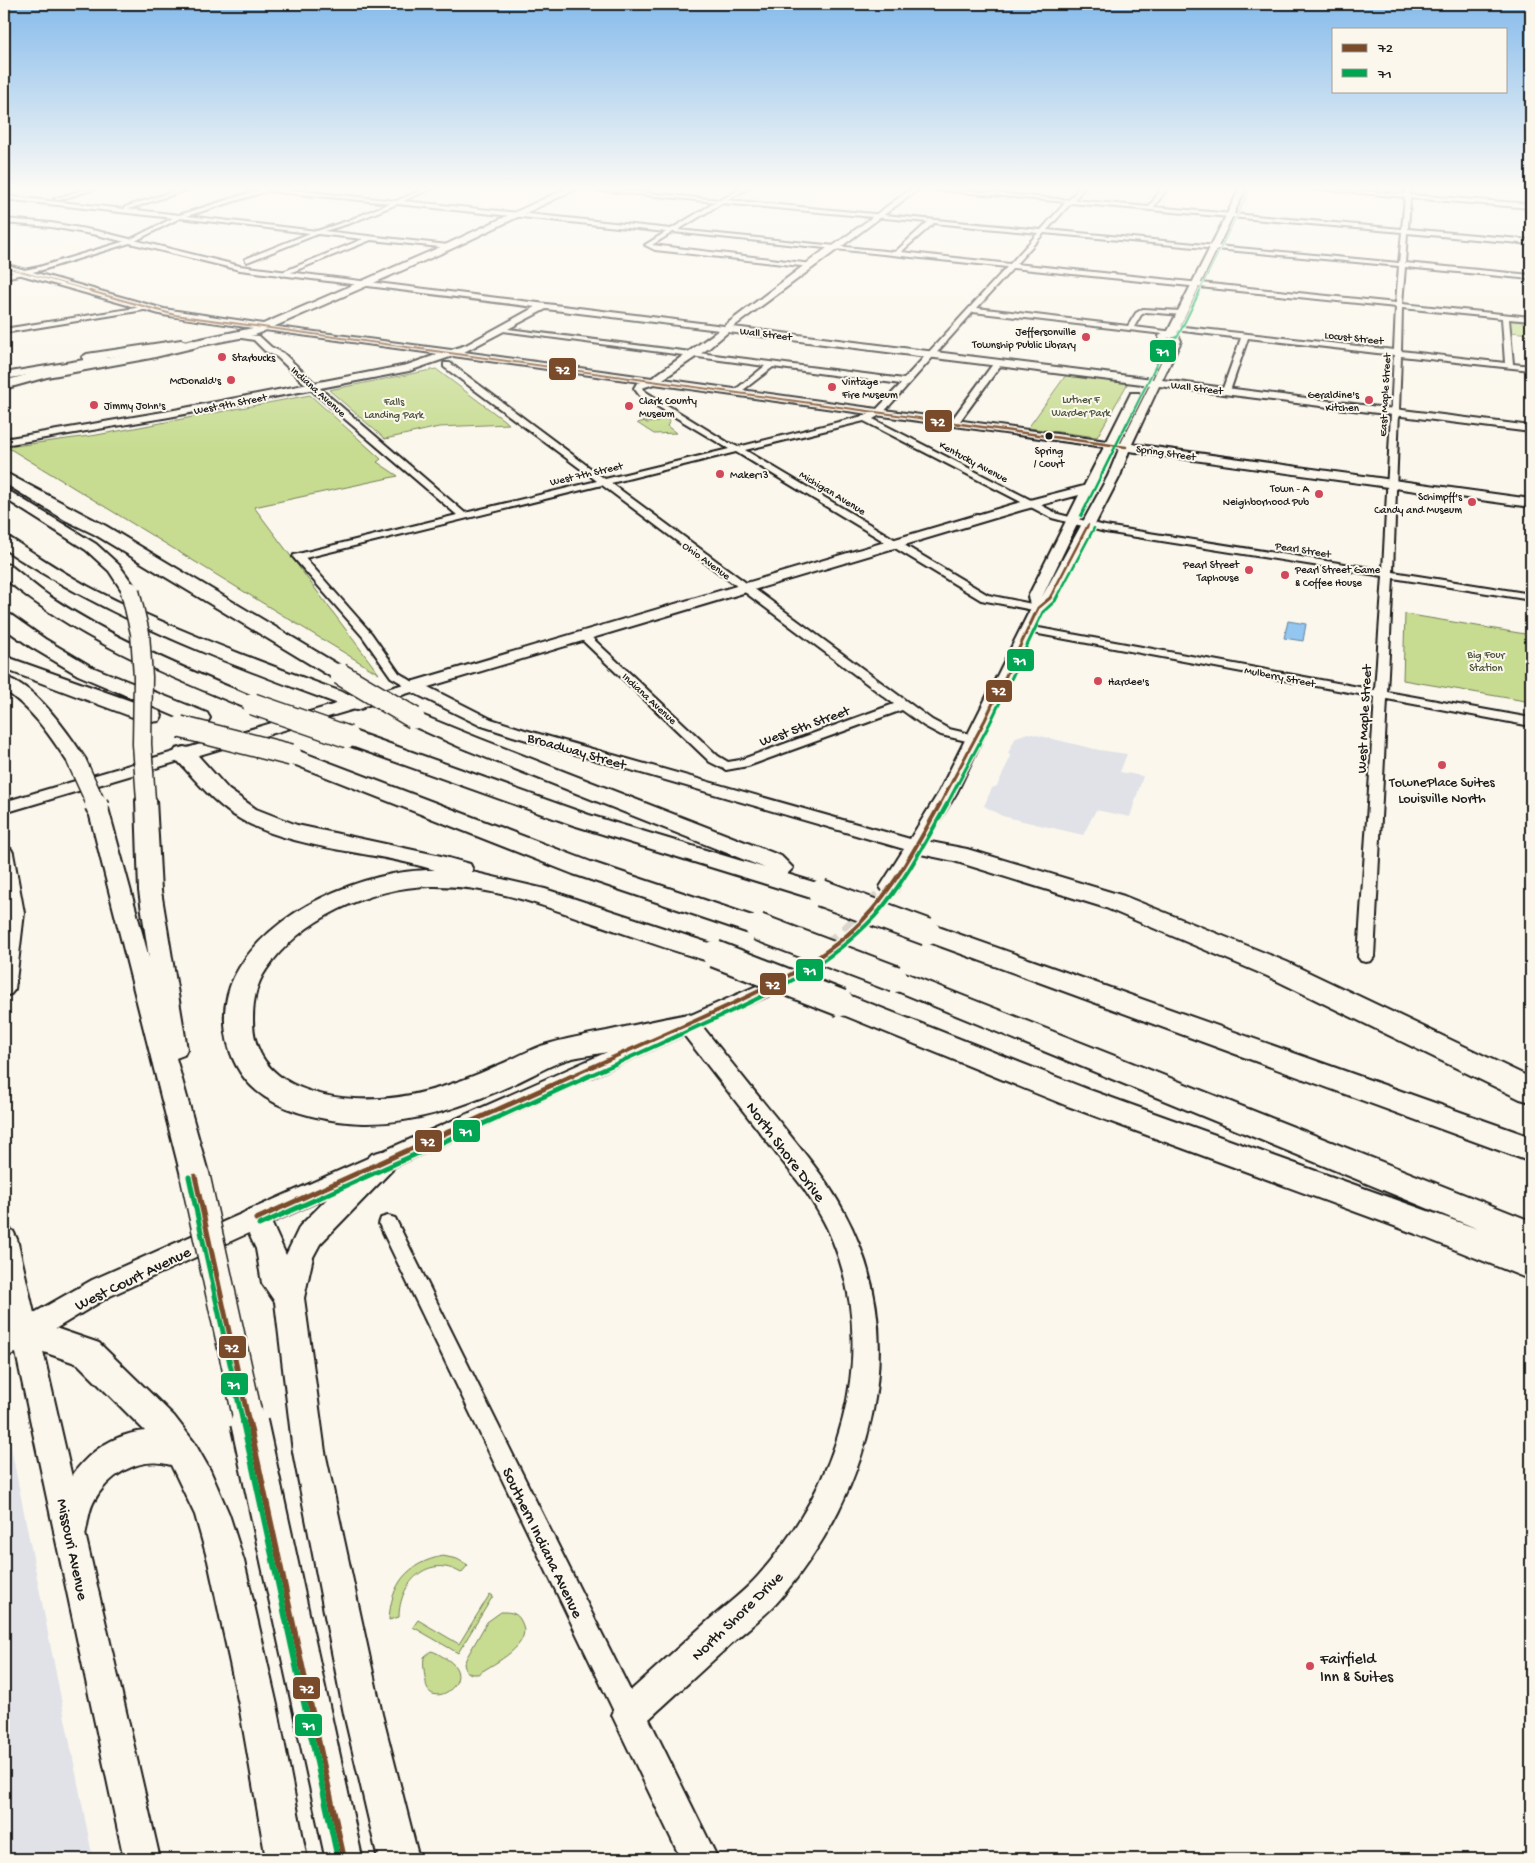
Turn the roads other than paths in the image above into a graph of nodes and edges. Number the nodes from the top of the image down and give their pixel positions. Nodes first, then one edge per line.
1 (31, 275) edge
2 (290, 275) edge
3 (385, 275) edge
4 (796, 275) edge
5 (1005, 275) edge
6 (1104, 275) edge
7 (1201, 275) edge
8 (1402, 275) edge
9 (1498, 275) edge
10 (1531, 278) edge
11 (364, 284) junction
12 (1196, 284) junction
13 (544, 306) junction
14 (1400, 306) junction
15 (148, 308) junction
16 (974, 310) junction
17 (1182, 313) junction
18 (1505, 316) junction
19 (1531, 319) edge
20 (265, 327) junction
21 (727, 328) junction
22 (1130, 328) junction
23 (504, 329) junction
24 (1174, 330) junction
25 (4, 331) edge
26 (238, 336) junction
27 (1245, 336) junction
28 (193, 344) junction
29 (453, 353) junction
30 (694, 353) junction
31 (1397, 353) junction
32 (109, 354) junction
33 (932, 354) junction
34 (485, 358) junction
35 (999, 362) junction
36 (772, 364) junction
37 (447, 365) junction
38 (1509, 366) junction
39 (4, 368) edge
40 (409, 368) junction
41 (1531, 368) edge
42 (4, 372) edge
43 (4, 376) edge
44 (1142, 380) junction
45 (654, 381) junction
46 (906, 382) junction
47 (1157, 382) junction
48 (4, 386) edge
49 (314, 387) junction
50 (1226, 391) junction
51 (738, 392) junction
52 (879, 412) junction
53 (1394, 412) junction
54 (865, 418) junction
55 (954, 422) junction
56 (1531, 429) edge
57 (4, 442) edge
58 (1110, 445) junction
59 (1126, 447) junction
60 (738, 449) junction
61 (4, 461) edge
62 (4, 477) edge
63 (602, 482) junction
64 (1392, 484) junction
65 (1088, 489) junction
66 (4, 492) edge
67 (1531, 503) edge
68 (1029, 504) junction
69 (462, 516) junction
70 (1072, 521) junction
71 (1088, 525) junction
72 (100, 530) junction
73 (4, 542) edge
74 (894, 544) junction
75 (298, 557) joint
76 (4, 569) edge
77 (1387, 575) junction
78 (746, 589) junction
79 (1531, 597) edge
80 (1038, 608) junction
81 (4, 619) edge
82 (1028, 629) junction
83 (585, 637) junction
84 (4, 662) edge
85 (4, 682) edge
86 (415, 687) junction
87 (1380, 694) junction
88 (356, 704) junction
89 (903, 705) junction
90 (189, 722) junction
91 (1531, 722) edge
92 (975, 739) junction
93 (184, 754) junction
94 (714, 759) joint
95 (4, 808) edge
96 (915, 846) junction
97 (4, 853) edge
98 (890, 887) tunnel mouth
99 (814, 892) junction
100 (548, 898) junction
101 (1366, 956) dead end
102 (4, 989) edge
103 (761, 991) tunnel mouth
104 (688, 1024) junction
105 (1531, 1091) edge
106 (1531, 1150) edge
107 (382, 1162) junction
108 (195, 1176) junction
109 (256, 1218) junction
110 (388, 1224) dead end
111 (1531, 1236) edge
112 (4, 1239) edge
113 (1531, 1265) edge
114 (289, 1298) junction
115 (15, 1338) edge
116 (182, 1453) junction
117 (70, 1532) junction
118 (629, 1715) junction
119 (142, 1859) edge
120 (287, 1859) edge
121 (344, 1859) edge
122 (399, 1859) edge
123 (700, 1859) edge

1 - 15 main road, Spring Street
2 - 11 street, Wall Street
3 - 11 main road
4 - 21 street
5 - 16 street
6 - 12 street
7 - 12 street
8 - 14 street, East Maple Street
9 - 10 street
11 - 13 street, Wall Street
11 - 20 main road
12 - 14 street
12 - 17 street
13 - 21 street, Wall Street
13 - 23 street, West 9th Street
14 - 18 street
14 - 31 street, East Maple Street
15 - 20 main road, Spring Street
15 - 25 street
16 - 22 street, Locust Street
16 - 33 street
17 - 22 street
17 - 24 street
18 - 19 street
18 - 38 street
20 - 26 main road
20 - 29 street, Spring Street
20 - 32 main road
21 - 30 street
21 - 33 street, Wall Street
22 - 24 street, Locust Street
23 - 29 street, West 9th Street
23 - 30 street
24 - 27 street, Locust Street
24 - 44 street
24 - 47 street
26 - 28 main road
26 - 49 street, Indiana Avenue
27 - 31 street, Locust Street
27 - 50 street
28 - 43 main road
28 - 48 highway
29 - 34 street, Spring Street
29 - 40 street, West 9th Street
30 - 36 street
30 - 45 street
31 - 38 street, Locust Street
31 - 53 street, East Maple Street
32 - 39 main road
32 - 42 main road
33 - 35 street, Wall Street
33 - 46 street
34 - 37 street
34 - 45 street, Spring Street
35 - 44 street, Wall Street
35 - 55 street
36 - 46 street
36 - 51 street
37 - 40 street
37 - 63 street, Ohio Avenue
38 - 41 street, Locust Street
40 - 49 street, West 9th Street
44 - 47 street, Wall Street
44 - 58 street
45 - 51 street, Spring Street
45 - 60 street, Michigan Avenue
46 - 52 street
47 - 50 street, Wall Street
47 - 59 street
49 - 57 street, West 9th Street
49 - 69 street, Indiana Avenue
50 - 53 street, Wall Street
51 - 52 street, Spring Street
52 - 54 street, West 7th Street
52 - 55 street, Spring Street
53 - 56 street, Wall Street
53 - 64 street, East Maple Street
54 - 60 street, West 7th Street
54 - 68 street, Kentucky Avenue
55 - 58 street, Spring Street
58 - 59 street, Spring Street
58 - 65 street
59 - 64 street, Spring Street
59 - 71 street
60 - 63 street, West 7th Street
60 - 74 street, Michigan Avenue
61 - 72 highway
62 - 72 highway
63 - 69 street, West 7th Street
63 - 78 street, Ohio Avenue
64 - 67 street, Spring Street
64 - 77 street, West Maple Street
65 - 68 street
65 - 70 street
66 - 108 main road, bridge
68 - 70 street, Kentucky Avenue
68 - 74 street
69 - 75 street, West 7th Street
70 - 71 street, Pearl Street
70 - 80 street
71 - 77 street, Pearl Street
71 - 80 street
72 - 99 highway, bridge
73 - 88 highway
74 - 78 street
74 - 80 street, Michigan Avenue
75 - 86 street, Broadway Street
76 - 99 highway, bridge
77 - 79 street, Pearl Street
77 - 87 street, West Maple Street
78 - 83 street
78 - 89 street, Ohio Avenue
80 - 82 street
81 - 90 highway
82 - 87 street, Mulberry Street
82 - 92 street
83 - 86 street
83 - 94 street, Indiana Avenue
84 - 90 highway
85 - 108 main road, bridge
86 - 88 street
86 - 96 street, Broadway Street
87 - 91 street, Mulberry Street
87 - 101 street, West Maple Street
88 - 93 street
89 - 92 street, Ohio Avenue
89 - 94 street, West 5th Street
90 - 111 highway, bridge
92 - 96 street
93 - 95 street
93 - 100 highway
96 - 98 street
96 - 105 highway
97 - 102 street
99 - 106 highway, bridge
100 - 104 highway
100 - 113 highway, bridge
103 - 104 street, West Court Avenue
104 - 107 street, West Court Avenue
104 - 118 street, North Shore Drive
107 - 109 street, West Court Avenue
107 - 114 main road
108 - 121 main road, bridge
109 - 114 main road
109 - 115 street, West Court Avenue
110 - 118 street, Southern Indiana Avenue
112 - 115 street, Missouri Avenue
114 - 122 main road
115 - 116 main road
115 - 117 street, Missouri Avenue
116 - 117 main road
116 - 120 main road
117 - 119 street, Missouri Avenue
118 - 123 street, Southern Indiana Avenue

